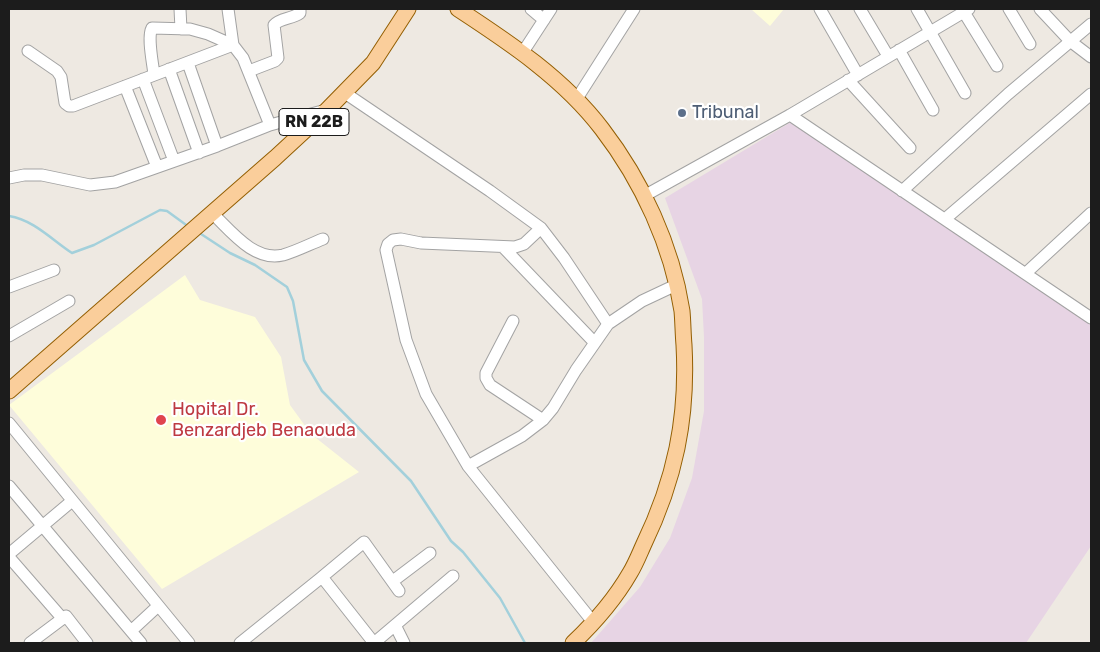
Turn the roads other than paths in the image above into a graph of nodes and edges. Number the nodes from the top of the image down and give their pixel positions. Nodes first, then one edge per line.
1 (180, 9) edge
2 (228, 9) edge
3 (300, 9) edge
4 (408, 9) edge
5 (458, 9) edge
6 (531, 9) edge
7 (551, 9) edge
8 (634, 9) edge
9 (820, 9) edge
10 (860, 9) edge
11 (917, 9) edge
12 (1010, 9) edge
13 (1040, 9) edge
14 (965, 10) edge
15 (544, 20) junction
16 (1091, 24) edge
17 (181, 29) junction
18 (930, 32) junction
19 (1070, 41) junction
20 (1030, 44) dead end
21 (233, 45) junction
22 (899, 50) junction
23 (28, 51) dead end
24 (523, 52) junction
25 (888, 56) junction
26 (1091, 57) edge
27 (188, 63) junction
28 (997, 66) dead end
29 (169, 70) junction
30 (249, 71) junction
31 (149, 77) junction
32 (853, 78) junction
33 (125, 86) junction
34 (345, 93) junction
35 (965, 93) dead end
36 (1091, 94) edge
37 (576, 100) junction
38 (327, 110) junction
39 (933, 110) dead end
40 (790, 115) junction
41 (270, 125) junction
42 (217, 146) junction
43 (910, 148) dead end
44 (198, 153) junction
45 (174, 161) junction
46 (157, 167) junction
47 (9, 178) edge
48 (902, 191) junction
49 (644, 196) junction
50 (1091, 213) edge
51 (207, 217) junction
52 (945, 219) junction
53 (541, 228) junction
54 (323, 238) dead end
55 (503, 247) junction
56 (54, 270) dead end
57 (1026, 273) junction
58 (676, 285) junction
59 (9, 287) edge
60 (69, 301) dead end
61 (1089, 312) edge
62 (513, 321) dead end
63 (608, 324) junction
64 (9, 336) edge
65 (594, 342) junction
66 (9, 391) edge
67 (543, 420) junction
68 (9, 423) edge
69 (468, 466) junction
70 (9, 486) edge
71 (72, 501) junction
72 (42, 526) junction
73 (430, 553) dead end
74 (9, 556) edge
75 (453, 576) dead end
76 (322, 577) junction
77 (158, 606) junction
78 (62, 618) junction
79 (593, 622) junction
80 (396, 627) junction
81 (131, 631) junction
82 (30, 643) edge
83 (87, 643) edge
84 (142, 643) edge
85 (189, 643) edge
86 (240, 643) edge
87 (374, 643) edge
88 (404, 643) edge
89 (573, 643) edge

1 - 17 street
2 - 21 street
3 - 30 street
4 - 34 main road, RN 22B
5 - 24 main road
6 - 15 street
7 - 15 street
8 - 37 street
9 - 32 street
10 - 25 street
11 - 18 street
12 - 20 street
13 - 19 street
14 - 18 street
14 - 28 street
15 - 24 street
16 - 19 street
17 - 21 street
17 - 31 street
18 - 22 street
18 - 35 street
19 - 26 street
19 - 48 street
21 - 27 street
21 - 30 street
22 - 25 street
22 - 39 street
23 - 33 street
24 - 37 main road
25 - 32 street
27 - 29 street
27 - 42 street
29 - 31 street
29 - 44 street
30 - 41 street
31 - 33 street
31 - 45 street
32 - 40 street
32 - 43 street
33 - 46 street
34 - 38 main road, RN 22B
34 - 53 street
36 - 52 street
37 - 49 main road
38 - 41 street
38 - 51 main road, RN 22B
40 - 48 street
40 - 49 street
41 - 42 street
42 - 44 street
44 - 45 street
45 - 46 street
46 - 47 street
48 - 52 street
49 - 58 main road
50 - 57 street
51 - 54 street
51 - 66 main road, RN 22B
52 - 57 street
53 - 55 street
53 - 63 street
55 - 65 street
55 - 69 street
56 - 59 street
57 - 61 street
58 - 63 street
58 - 79 main road
60 - 64 street
62 - 67 street
63 - 65 street
65 - 67 street
67 - 69 street
68 - 71 street
69 - 79 street
70 - 72 street
71 - 72 street
71 - 77 street
72 - 74 street
72 - 81 street
73 - 76 street
74 - 78 street
75 - 80 street
76 - 86 street
76 - 87 street
77 - 81 street
77 - 85 street
78 - 82 street
78 - 83 street
79 - 89 main road
80 - 87 street
80 - 88 street
81 - 84 street

